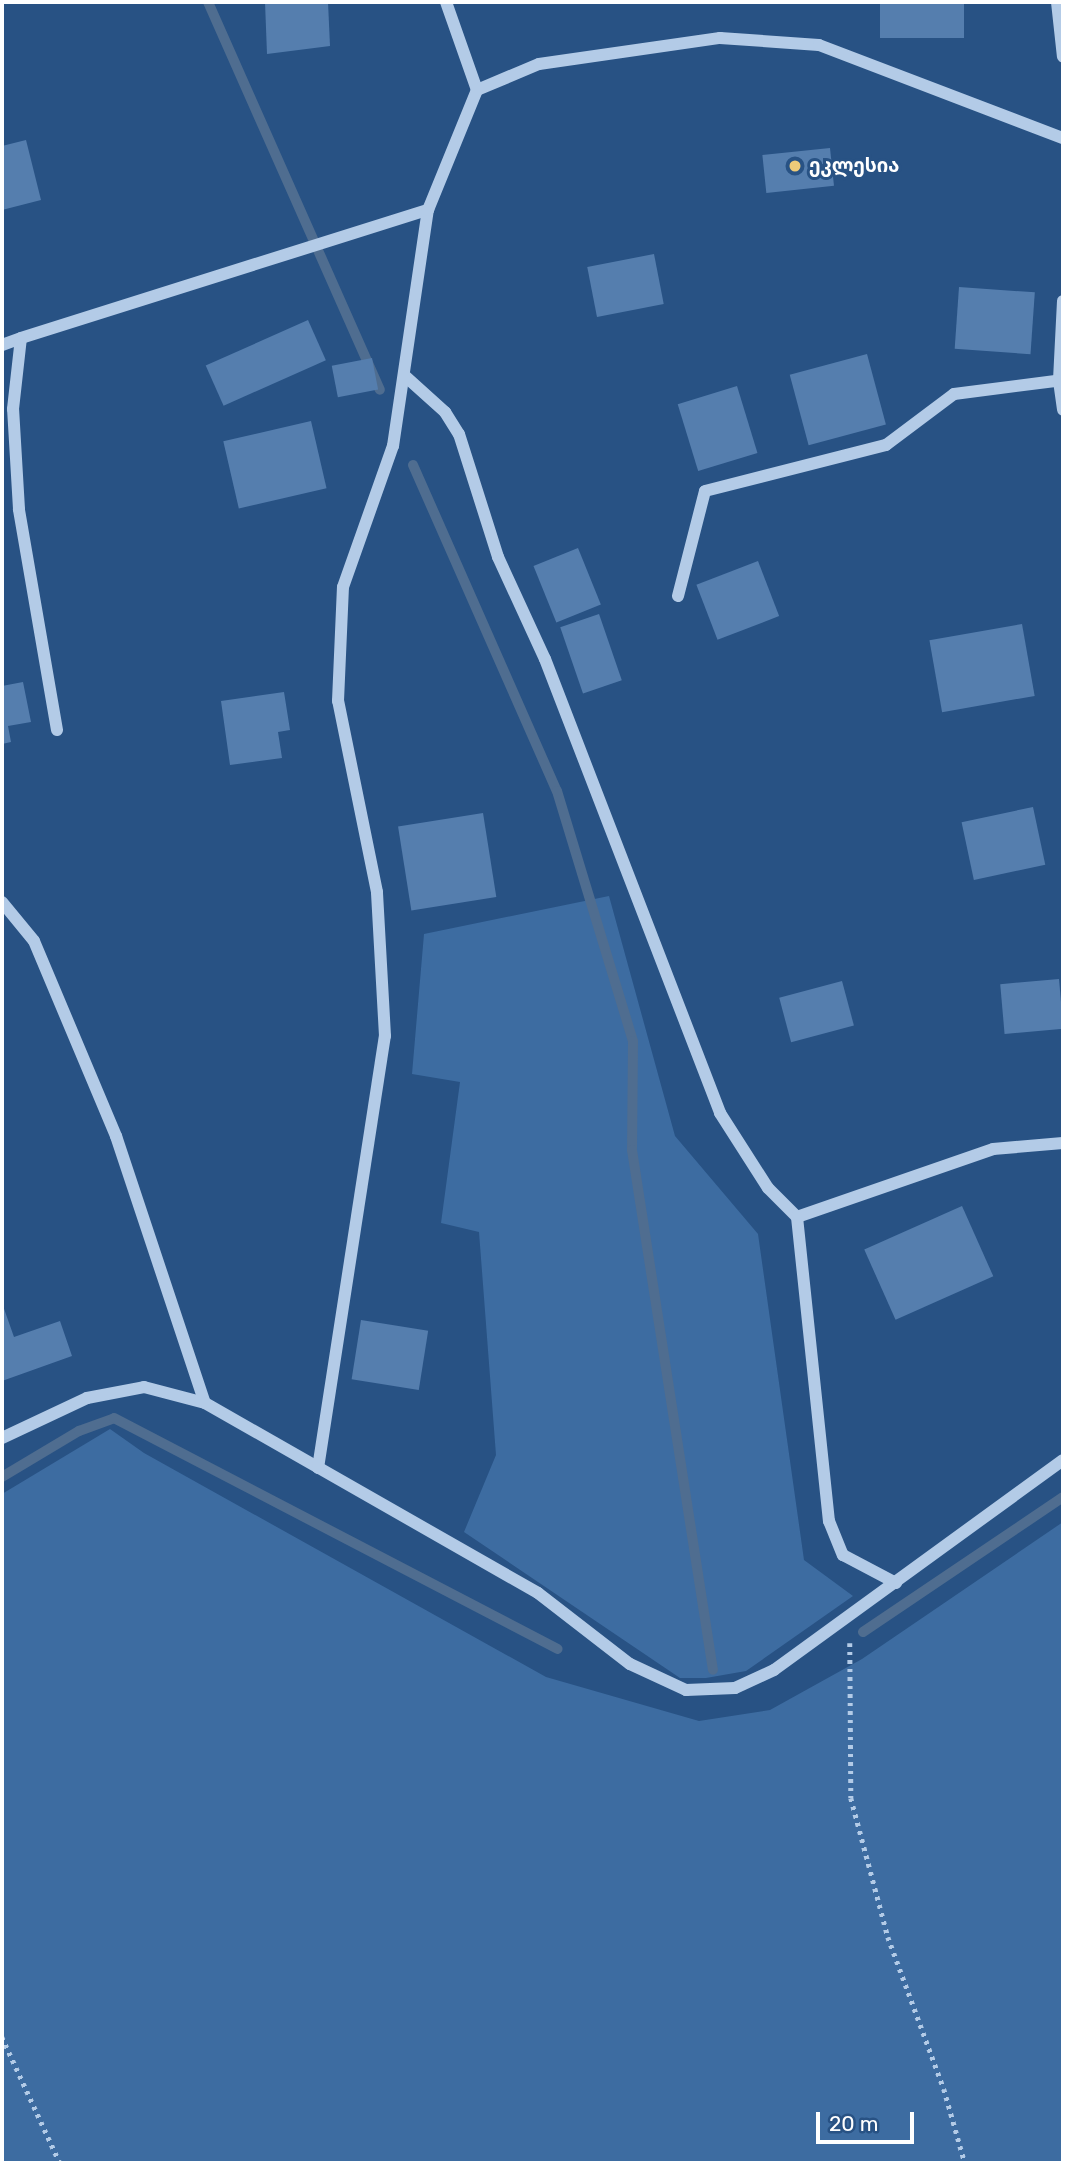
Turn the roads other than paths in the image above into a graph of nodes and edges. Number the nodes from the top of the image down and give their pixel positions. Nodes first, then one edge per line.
1 (446, 2) edge
2 (1057, 2) edge
3 (1063, 57) edge
4 (477, 90) junction
5 (1063, 138) edge
6 (428, 209) junction
7 (1063, 301) edge
8 (21, 338) junction
9 (2, 345) edge
10 (405, 376) junction
11 (1061, 381) edge
12 (1063, 410) edge
13 (678, 596) dead end
14 (57, 730) dead end
15 (2, 902) edge
16 (1063, 1143) edge
17 (797, 1217) junction
18 (205, 1404) junction
19 (2, 1438) edge
20 (1063, 1460) edge
21 (318, 1468) junction
22 (896, 1583) junction

1 - 4 street
2 - 3 street
4 - 5 street
4 - 6 street
6 - 8 street
6 - 10 street
7 - 11 street
8 - 9 street
8 - 14 street
10 - 17 street
10 - 21 street
11 - 12 street
11 - 13 street
15 - 18 street
16 - 17 street
17 - 22 street
18 - 19 street
18 - 21 street
20 - 22 street
21 - 22 street

